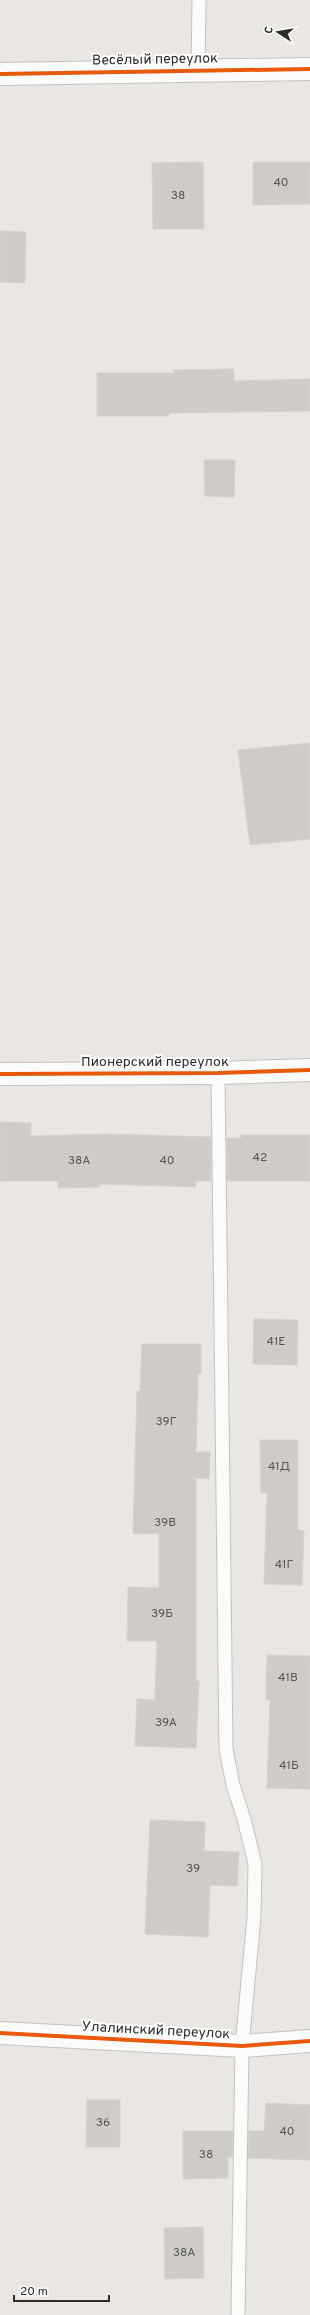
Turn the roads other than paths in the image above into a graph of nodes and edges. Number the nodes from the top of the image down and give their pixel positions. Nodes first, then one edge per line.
1 (199, 0) edge
2 (310, 69) edge
3 (198, 70) junction
4 (0, 74) edge
5 (310, 1070) edge
6 (218, 1073) junction
7 (0, 1074) edge
8 (0, 2034) edge
9 (310, 2042) edge
10 (242, 2046) junction
11 (238, 2315) edge

1 - 3 lane
2 - 3 street, Весёлый переулок
3 - 4 street, Весёлый переулок
5 - 6 street, Пионерский переулок
6 - 7 street, Пионерский переулок
6 - 10 lane
8 - 10 street, Улалинский переулок
9 - 10 street, Улалинский переулок
10 - 11 lane

